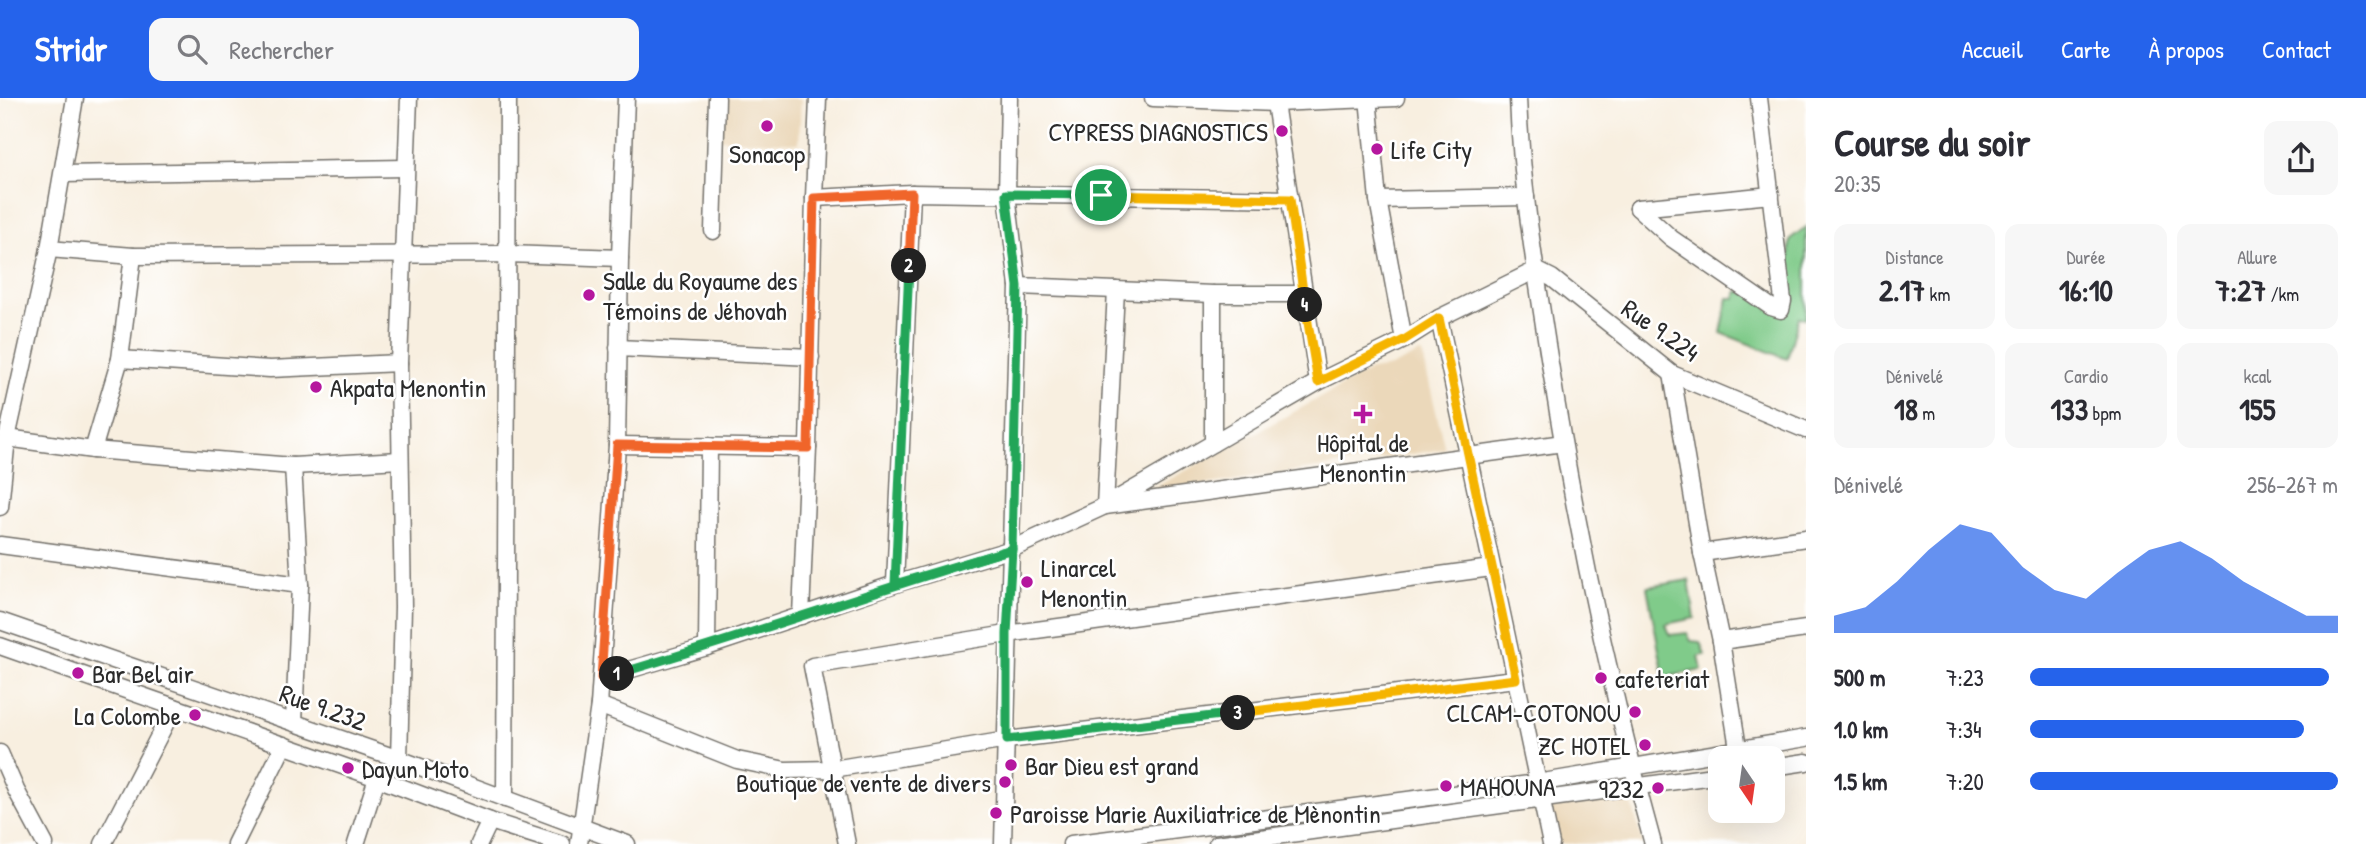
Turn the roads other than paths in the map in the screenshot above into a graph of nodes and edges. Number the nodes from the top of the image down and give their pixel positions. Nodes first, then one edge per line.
1 (75, 98) edge
2 (409, 98) edge
3 (508, 98) edge
4 (626, 98) edge
5 (717, 98) edge
6 (818, 98) edge
7 (1009, 98) edge
8 (1153, 98) edge
9 (1368, 98) edge
10 (1396, 98) edge
11 (1518, 98) edge
12 (1759, 98) edge
13 (1275, 103) junction
14 (405, 168) junction
15 (63, 174) junction
16 (912, 193) junction
17 (1006, 194) junction
18 (1770, 195) junction
19 (1526, 197) junction
20 (814, 198) junction
21 (1290, 199) junction
22 (1378, 200) junction
23 (713, 231) dead end
24 (49, 249) junction
25 (402, 254) junction
26 (508, 254) junction
27 (133, 256) junction
28 (620, 258) junction
29 (1536, 270) junction
30 (1018, 286) junction
31 (1116, 290) junction
32 (1213, 294) junction
33 (1303, 294) junction
34 (1439, 318) junction
35 (1404, 340) junction
36 (618, 348) junction
37 (811, 357) junction
38 (120, 359) junction
39 (399, 363) junction
40 (1672, 374) junction
41 (1318, 382) junction
42 (1806, 430) edge
43 (7, 438) junction
44 (1213, 443) junction
45 (1563, 443) junction
46 (617, 445) junction
47 (709, 446) junction
48 (808, 448) junction
49 (93, 450) junction
50 (1468, 457) junction
51 (401, 460) junction
52 (293, 466) junction
53 (1105, 506) junction
54 (0, 507) edge
55 (1806, 538) edge
56 (0, 545) edge
57 (1012, 549) junction
58 (1702, 553) junction
59 (1491, 568) junction
60 (895, 584) junction
61 (300, 585) junction
62 (801, 617) junction
63 (0, 621) edge
64 (1806, 629) edge
65 (1007, 634) junction
66 (1721, 641) junction
67 (0, 646) edge
68 (707, 647) junction
69 (601, 678) junction
70 (1516, 679) junction
71 (599, 705) junction
72 (174, 707) junction
73 (294, 722) junction
74 (1806, 738) edge
75 (1007, 740) junction
76 (284, 745) junction
77 (1738, 746) edge
78 (1752, 746) edge
79 (0, 753) edge
80 (1708, 753) edge
81 (398, 759) junction
82 (1806, 762) edge
83 (1785, 765) edge
84 (1632, 766) junction
85 (833, 769) junction
86 (1708, 777) edge
87 (377, 778) junction
88 (1537, 783) junction
89 (1637, 787) junction
90 (505, 799) junction
91 (1540, 800) junction
92 (490, 821) junction
93 (581, 836) edge
94 (45, 844) edge
95 (103, 844) edge
96 (235, 844) edge
97 (356, 844) edge
98 (479, 844) edge
99 (562, 844) edge
100 (626, 844) edge
101 (847, 844) edge
102 (1003, 844) edge
103 (1071, 844) edge
104 (1217, 844) edge
105 (1550, 844) edge
106 (1653, 844) edge

1 - 15 street
2 - 14 street
3 - 26 street
4 - 28 street
5 - 23 street
6 - 20 street
7 - 17 street
8 - 13 street
9 - 10 street
9 - 13 street
9 - 22 street
11 - 19 street
12 - 18 street
13 - 21 street
14 - 15 street
14 - 25 street
15 - 24 street
16 - 17 street
16 - 20 street
16 - 60 street
17 - 21 street
17 - 30 street
18 - 18 street
19 - 22 street
19 - 29 street
20 - 37 street
21 - 33 street
22 - 35 street
24 - 27 street
24 - 43 street
25 - 26 street
25 - 27 street
25 - 39 street
26 - 28 street
26 - 90 street
27 - 38 street
28 - 36 street
29 - 34 street
29 - 40 street, Rue 9.224
29 - 45 street
30 - 31 street
30 - 57 street
31 - 32 street
31 - 53 street
32 - 33 street
32 - 44 street
33 - 41 street
34 - 35 street
34 - 50 street
35 - 41 street
36 - 37 street
36 - 46 street
37 - 48 street
38 - 39 street
38 - 49 street
39 - 51 street
40 - 42 street, Rue 9.224
40 - 58 street
41 - 44 street
43 - 49 street
43 - 54 street
44 - 53 street
45 - 50 street
45 - 84 street
46 - 47 street
46 - 69 street
47 - 48 street
47 - 68 street
48 - 62 street
49 - 52 street
50 - 53 street
50 - 59 street
51 - 52 street
51 - 81 street
52 - 61 street
53 - 57 street
55 - 58 street
56 - 61 street
57 - 60 street
57 - 65 street
58 - 66 street
59 - 65 street
59 - 70 street
60 - 62 street
61 - 73 street
62 - 68 street
63 - 73 street, Rue 9.232
64 - 66 street
65 - 75 street
65 - 85 street
66 - 77 street
67 - 72 street, Rue 9.232
68 - 69 street
69 - 71 street
70 - 75 street
70 - 88 street
71 - 85 street
71 - 93 street
72 - 76 street, Rue 9.232
72 - 95 street
73 - 81 street, Rue 9.232
74 - 78 street
75 - 85 street
75 - 102 street
76 - 87 street, Rue 9.232
76 - 96 street
79 - 94 street
80 - 84 street
81 - 90 street, Rue 9.232
82 - 83 street
84 - 88 street
84 - 89 street
85 - 101 street
86 - 89 street
87 - 92 street, Rue 9.232
87 - 97 street
88 - 91 street
88 - 103 street
89 - 91 street
89 - 106 street
90 - 93 street, Rue 9.232
91 - 104 street
91 - 105 street
92 - 98 street
92 - 99 street, Rue 9.232
93 - 100 street, Rue 9.232

